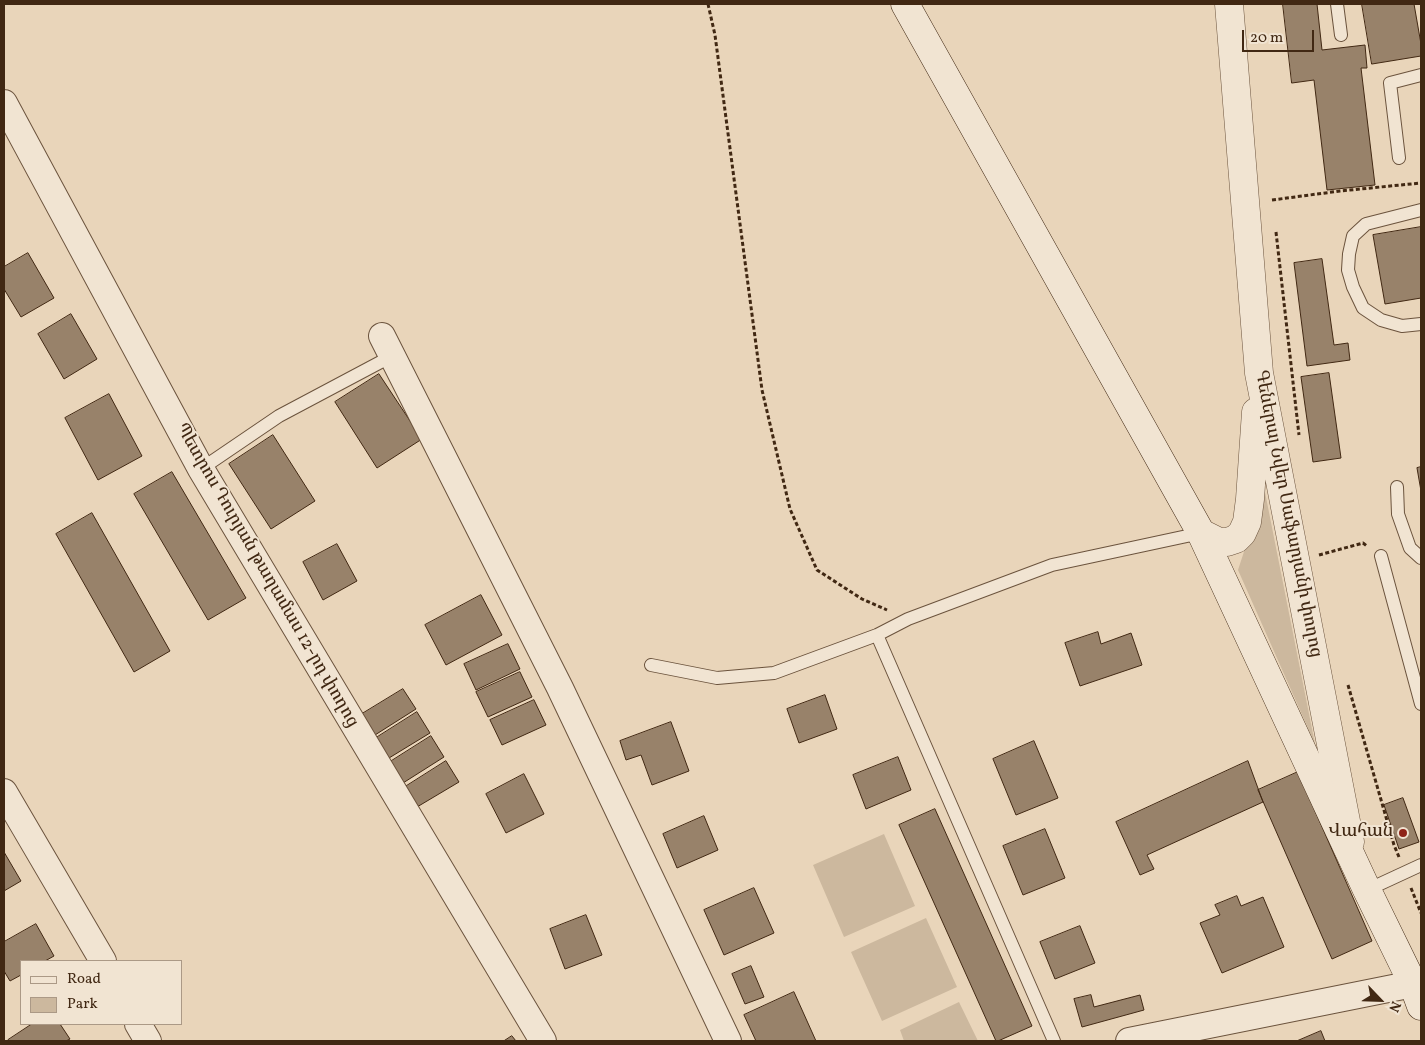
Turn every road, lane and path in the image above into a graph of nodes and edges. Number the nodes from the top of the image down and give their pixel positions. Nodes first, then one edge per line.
1 (708, 4) edge
2 (905, 4) edge
3 (1229, 4) edge
4 (1337, 4) edge
5 (1341, 35) dead end
6 (1421, 75) edge
7 (4, 103) edge
8 (1399, 158) dead end
9 (1421, 183) edge
10 (1271, 190) dead end
11 (1421, 210) edge
12 (1275, 230) dead end
13 (1421, 324) edge
14 (387, 346) joint
15 (1259, 373) junction
16 (1300, 438) dead end
17 (201, 469) junction
18 (1397, 487) dead end
19 (1201, 533) junction
20 (1314, 556) dead end
21 (1381, 556) joint
22 (1421, 558) edge
23 (908, 619) junction
24 (877, 635) junction
25 (651, 665) dead end
26 (1348, 684) dead end
27 (1421, 704) edge
28 (4, 792) edge
29 (1353, 858) junction
30 (1421, 865) edge
31 (1405, 872) junction
32 (1367, 890) junction
33 (1421, 913) edge
34 (102, 960) edge
35 (1417, 995) edge
36 (139, 1025) edge
37 (148, 1041) edge
38 (542, 1041) edge
39 (728, 1041) edge
40 (1054, 1041) edge
41 (1129, 1041) edge

1 - 23 path
2 - 19 main road
3 - 15 main road, Գեներալ Նվեր Սաֆարյանի փողոց
4 - 5 lane
6 - 8 lane
7 - 17 street, Պետրոս Դուրյան թաղամաս 12-րդ փողոց
9 - 10 path
11 - 13 lane
12 - 16 path
14 - 17 lane
14 - 39 street
15 - 19 main road
15 - 29 main road, Գեներալ Նվեր Սաֆարյանի փողոց
17 - 38 street, Պետրոս Դուրյան թաղամաս 12-րդ փողոց
18 - 22 lane
19 - 23 lane
19 - 29 main road
20 - 21 path
21 - 27 lane
23 - 24 lane
24 - 25 lane
24 - 40 lane
26 - 31 path
28 - 34 street
29 - 32 main road, Գեներալ Նվեր Սաֆարյանի փողոց
30 - 31 lane
31 - 32 lane
31 - 33 path
32 - 35 main road, Գեներալ Նվեր Սաֆարյանի փողոց
35 - 41 street
36 - 37 street

